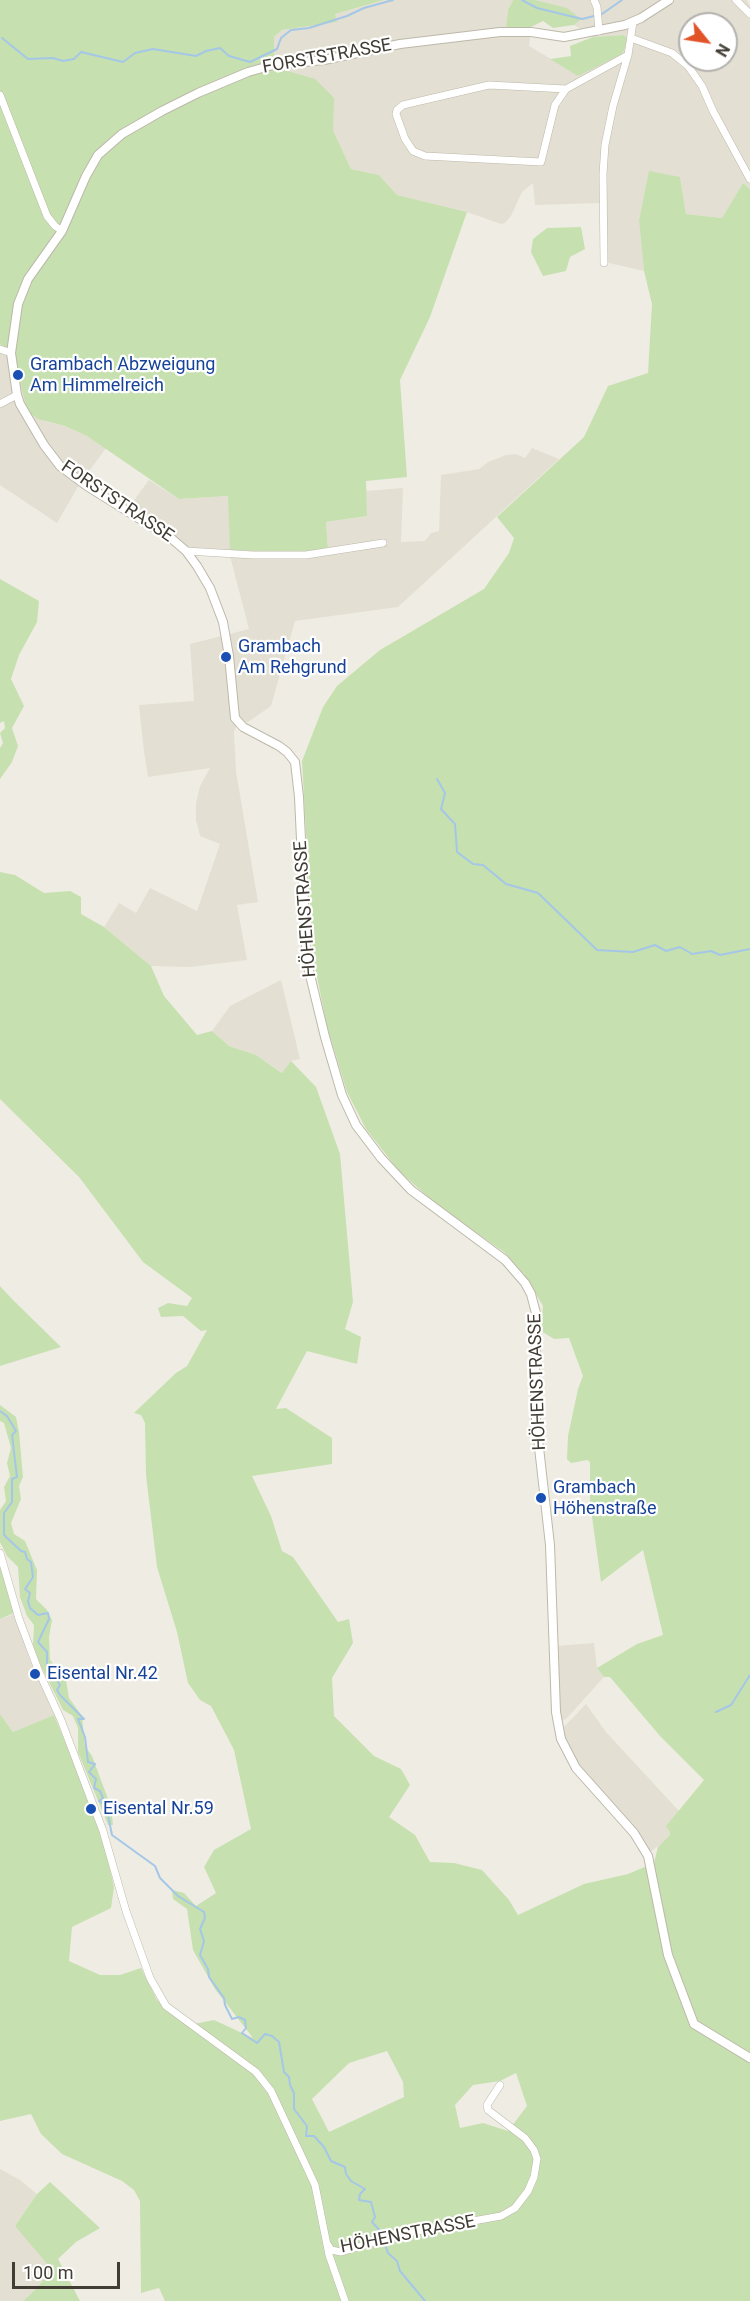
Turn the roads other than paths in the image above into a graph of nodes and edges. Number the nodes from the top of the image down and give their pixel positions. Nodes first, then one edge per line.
1 (669, 0) edge
2 (736, 0) edge
3 (595, 4) edge
4 (750, 14) edge
5 (633, 22) junction
6 (599, 30) junction
7 (631, 38) junction
8 (628, 55) junction
9 (566, 89) junction
10 (0, 95) edge
11 (750, 179) edge
12 (62, 231) junction
13 (604, 263) dead end
14 (0, 349) edge
15 (11, 353) junction
16 (16, 395) junction
17 (0, 404) edge
18 (383, 543) dead end
19 (186, 551) junction
20 (235, 718) joint
21 (0, 1553) edge
22 (750, 2058) edge
23 (500, 2085) dead end
24 (327, 2243) junction
25 (345, 2301) edge

1 - 5 street, FORSTSTRASSE
2 - 4 street
3 - 6 street
5 - 6 street, FORSTSTRASSE
5 - 7 street
6 - 12 street, FORSTSTRASSE
7 - 8 street
7 - 11 street
8 - 9 street
8 - 13 street
9 - 9 street
10 - 12 street
12 - 15 street, FORSTSTRASSE
14 - 15 street
15 - 16 street, FORSTSTRASSE
16 - 17 street
16 - 19 street, FORSTSTRASSE
18 - 19 street
19 - 20 street, FORSTSTRASSE
20 - 22 street, HÖHENSTRASSE
21 - 24 street
23 - 24 street, HÖHENSTRASSE
24 - 25 street

